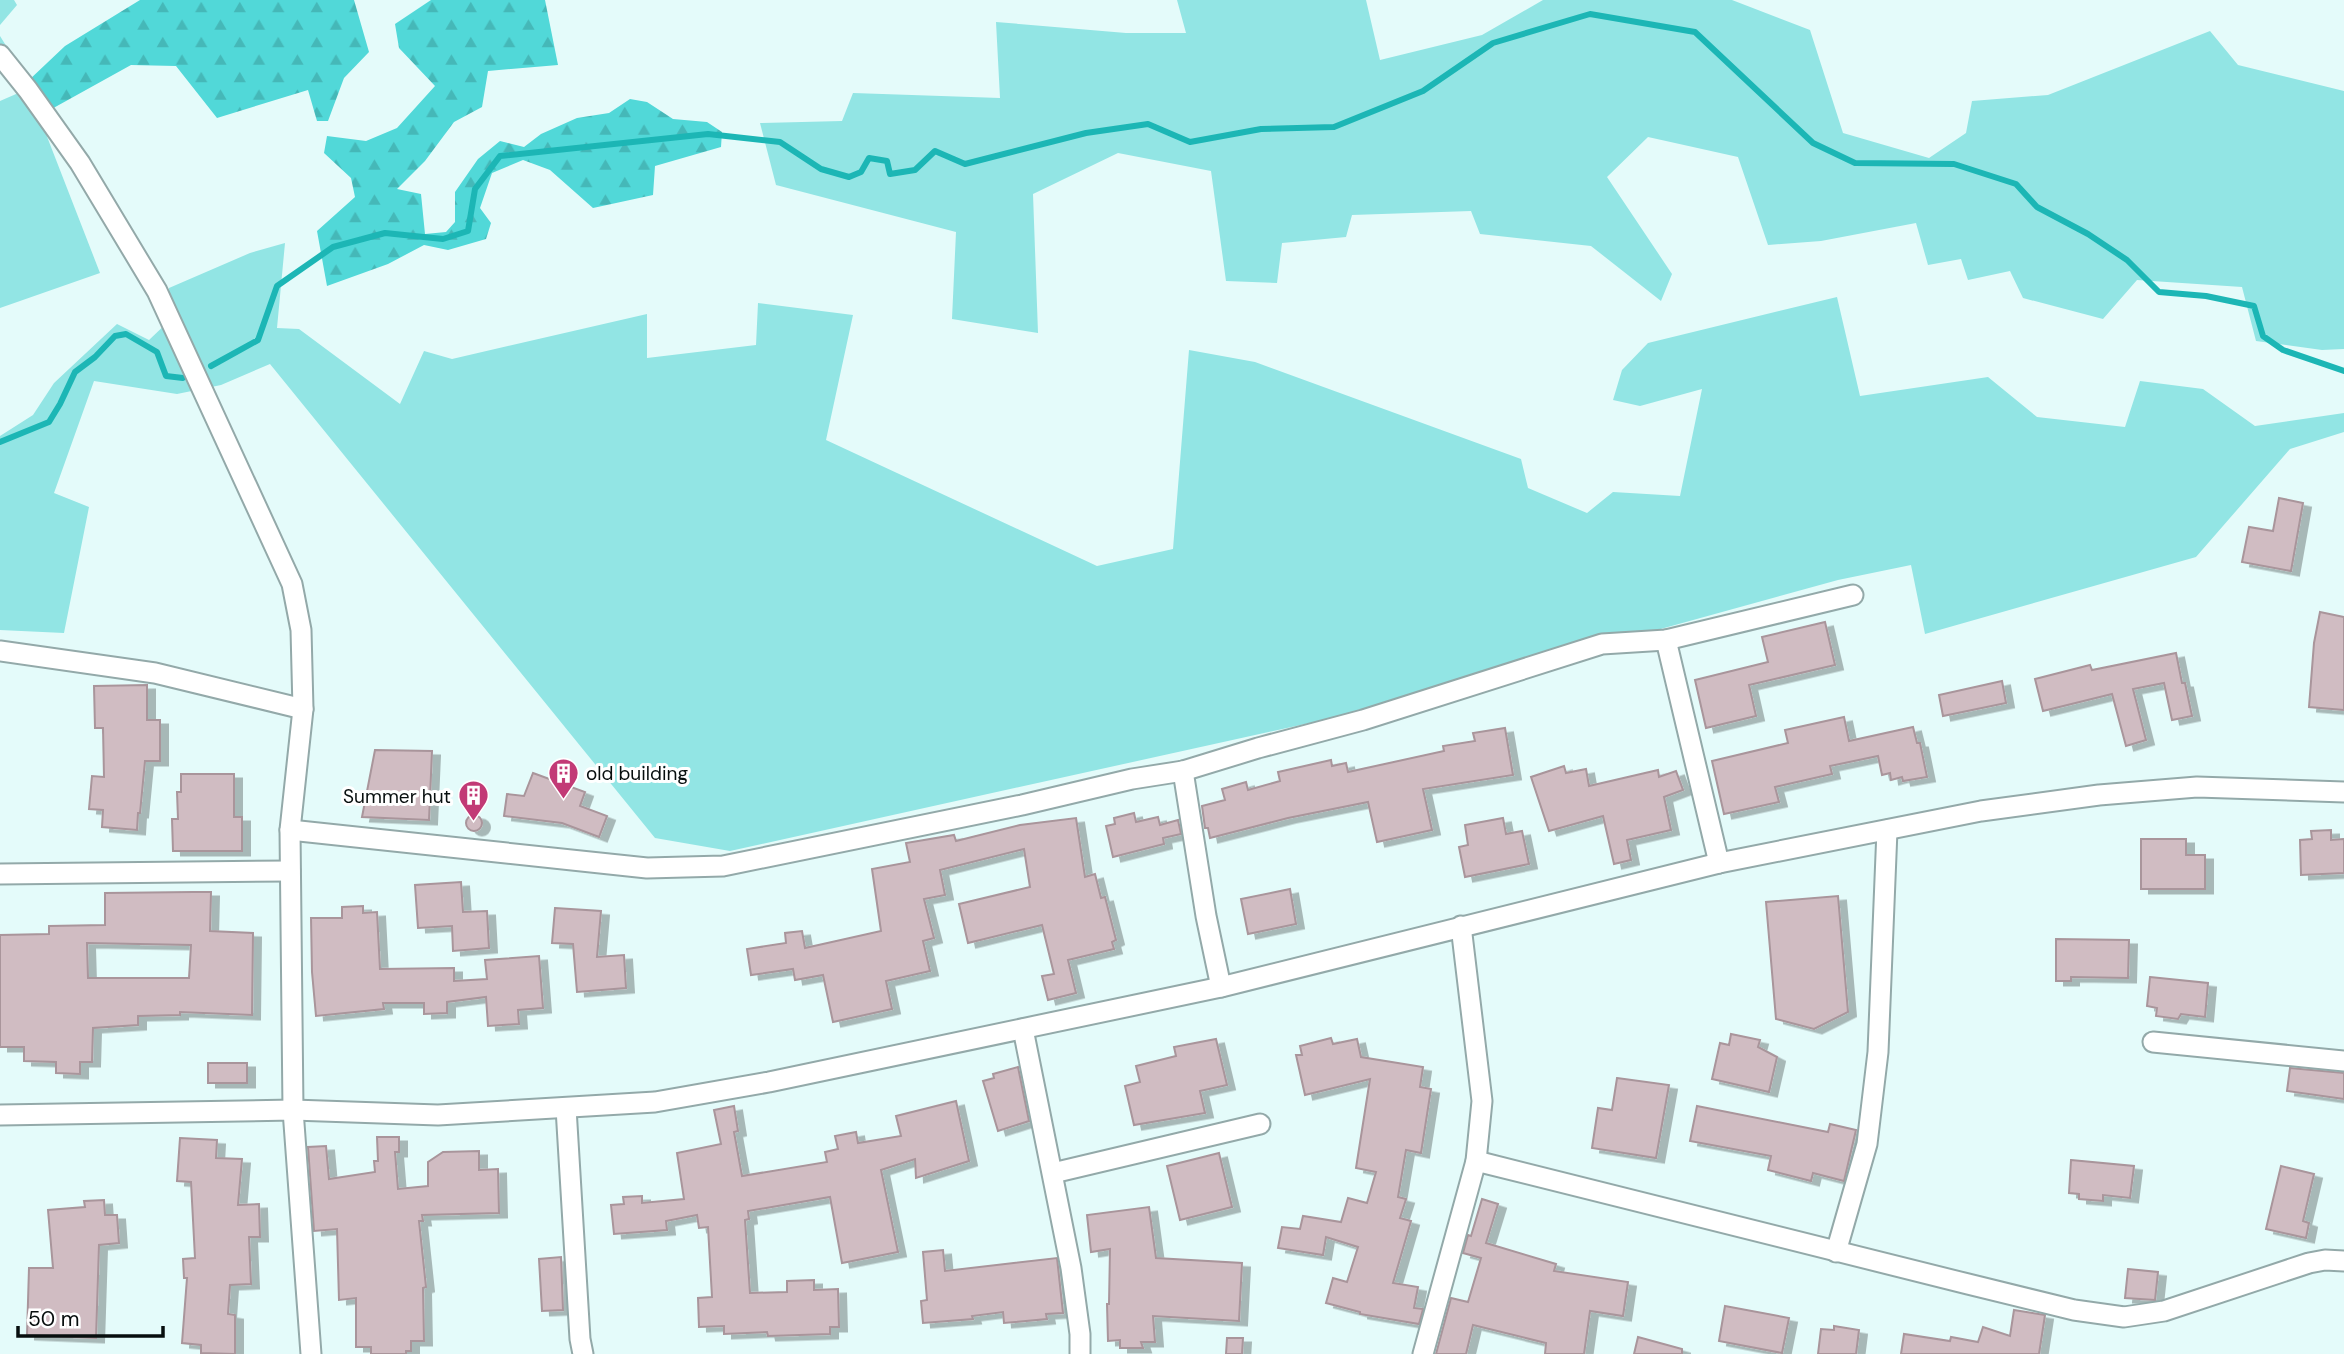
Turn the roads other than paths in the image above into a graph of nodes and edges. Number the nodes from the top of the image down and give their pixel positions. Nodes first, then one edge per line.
1 (0, 55) edge
2 (1853, 595) dead end
3 (1666, 640) junction
4 (0, 651) edge
5 (303, 709) junction
6 (1183, 771) junction
7 (2344, 792) edge
8 (290, 830) junction
9 (1887, 830) junction
10 (1720, 863) junction
11 (290, 871) junction
12 (0, 874) edge
13 (1461, 926) junction
14 (1221, 987) junction
15 (1023, 1029) junction
16 (2153, 1042) dead end
17 (2344, 1060) edge
18 (566, 1108) junction
19 (293, 1110) junction
20 (0, 1115) edge
21 (1260, 1124) dead end
22 (1476, 1161) junction
23 (1053, 1173) junction
24 (1836, 1252) junction
25 (2344, 1261) edge
26 (311, 1354) edge
27 (583, 1354) edge
28 (1080, 1354) edge
29 (1423, 1354) edge

1 - 5 street
2 - 3 street
3 - 6 street
3 - 10 street
4 - 5 street
5 - 8 street
6 - 8 street
6 - 14 street
7 - 9 street
8 - 11 street
9 - 10 street
9 - 24 street
10 - 13 street
11 - 12 street
11 - 19 street
13 - 14 street
13 - 22 street
14 - 15 street
15 - 18 street
15 - 23 street
16 - 17 street
18 - 19 street
18 - 27 street
19 - 20 street
19 - 26 street
21 - 23 street
22 - 24 street
22 - 29 street
23 - 28 street
24 - 25 street

